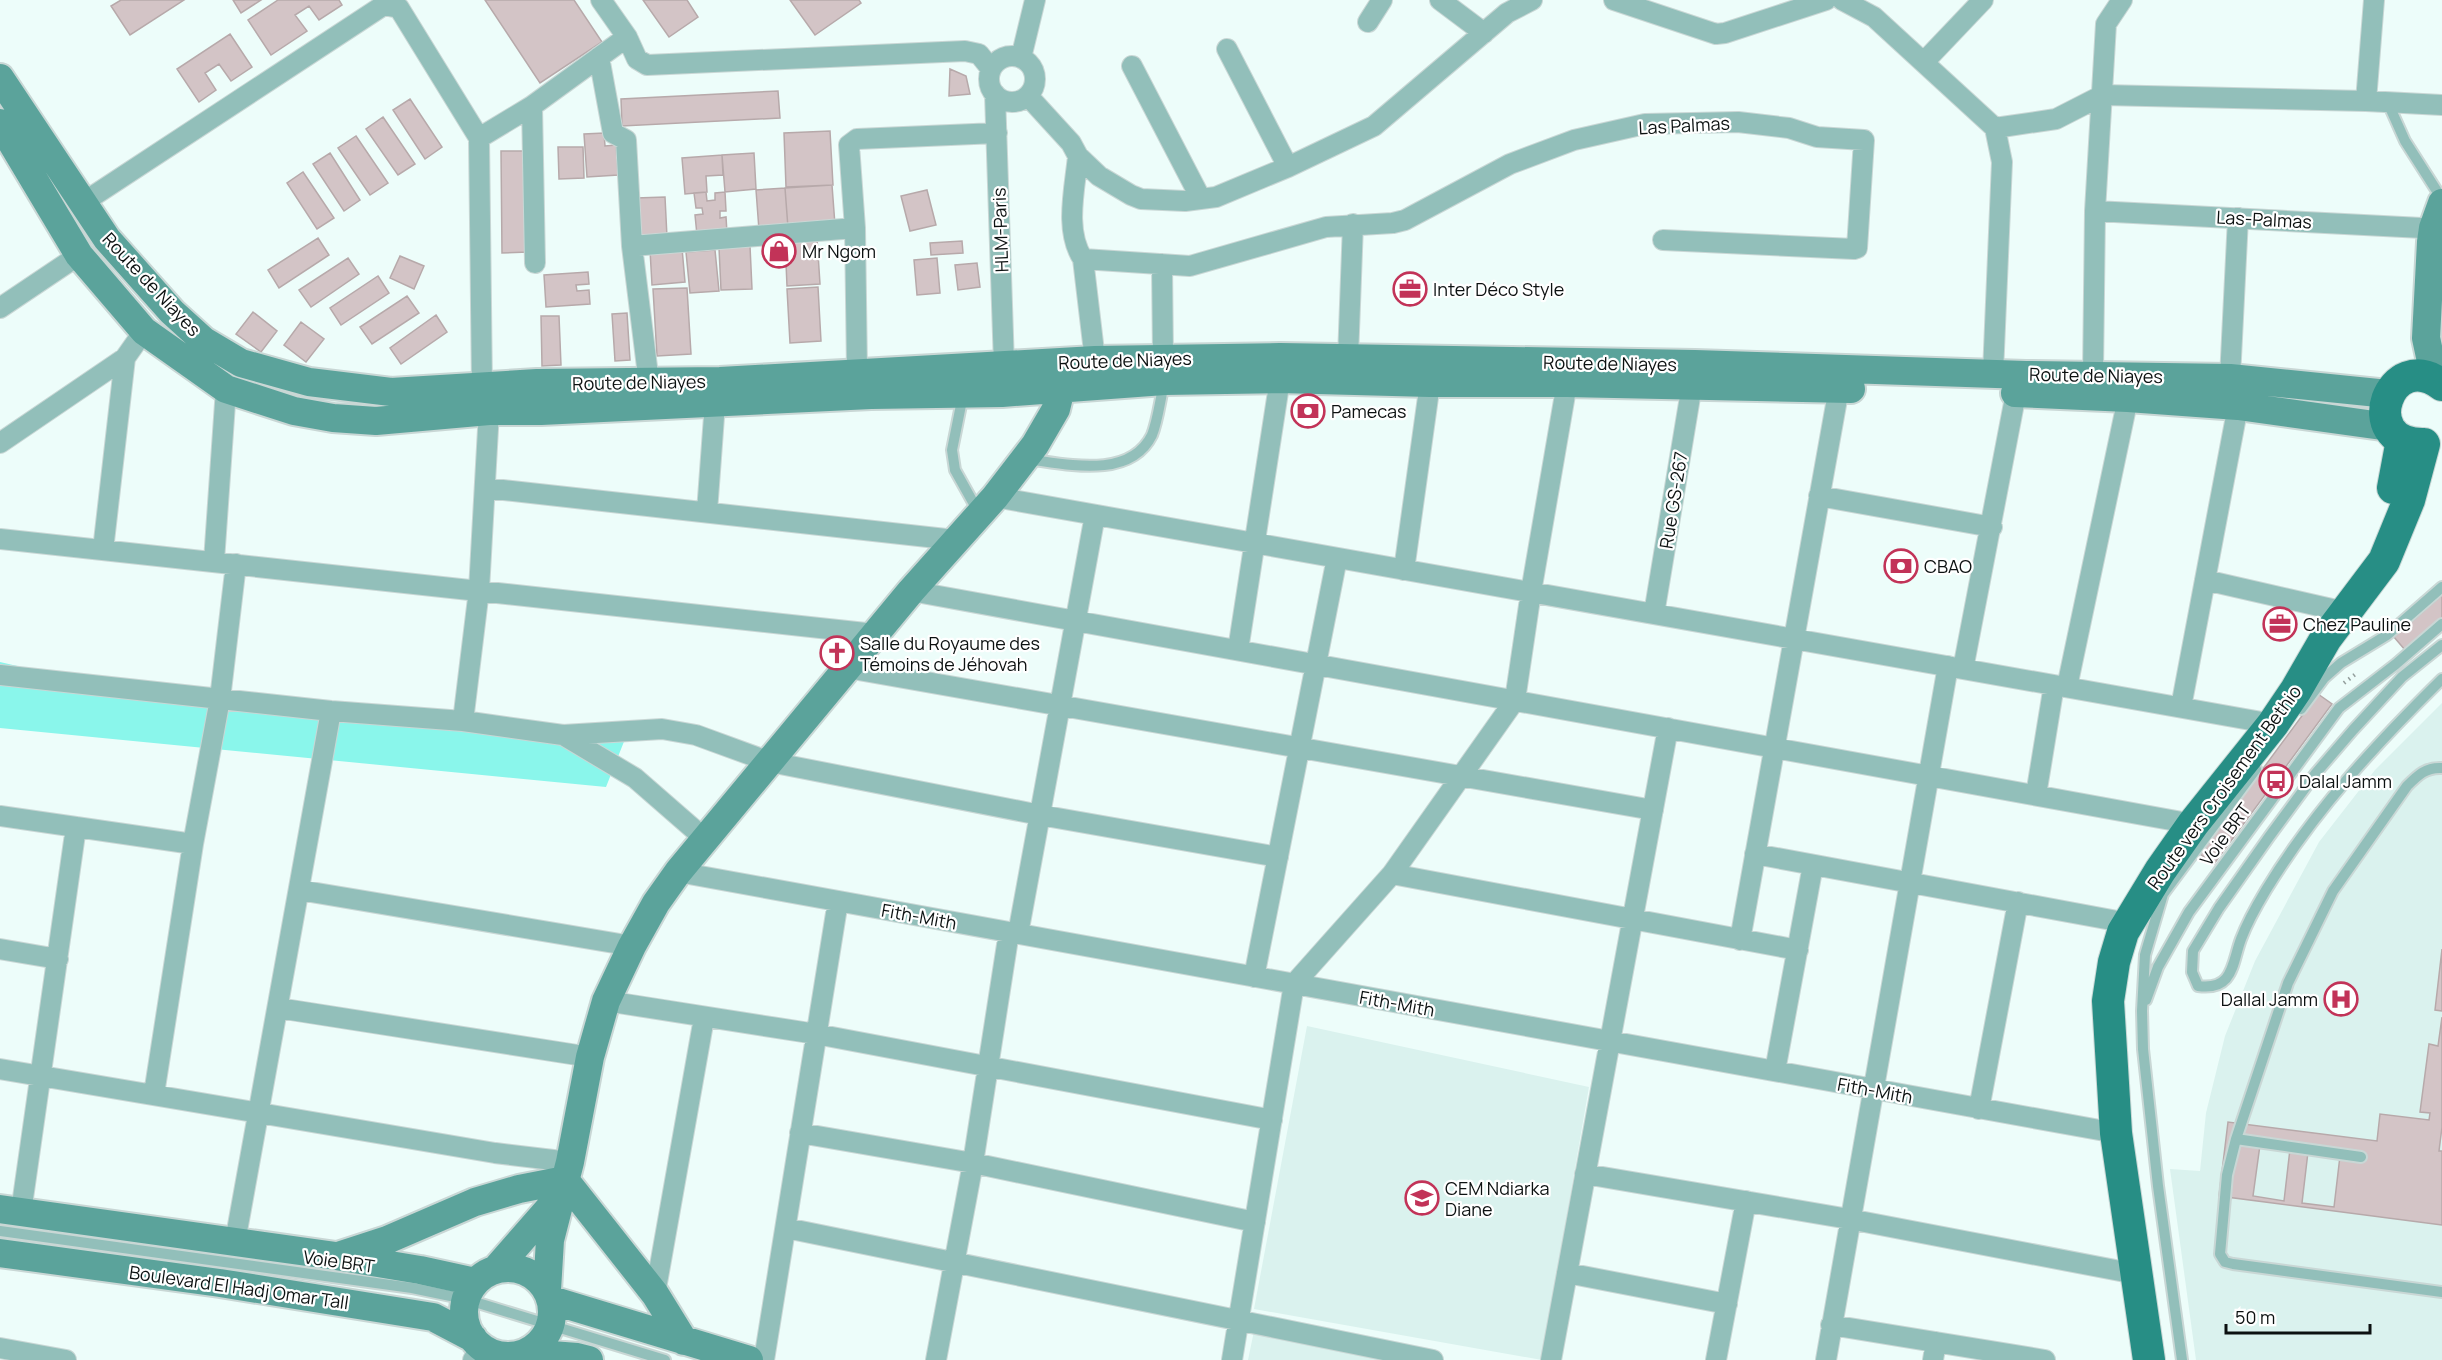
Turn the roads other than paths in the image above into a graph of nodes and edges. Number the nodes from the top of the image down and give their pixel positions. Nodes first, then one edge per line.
1 (601, 0) edge
2 (1035, 0) edge
3 (1382, 0) edge
4 (1440, 0) edge
5 (1532, 0) edge
6 (1614, 0) edge
7 (1826, 0) edge
8 (1842, 0) edge
9 (1983, 0) edge
10 (2122, 0) edge
11 (2374, 0) edge
12 (1877, 8) edge
13 (1368, 22) dead end
14 (1484, 33) junction
15 (627, 37) junction
16 (1227, 49) dead end
17 (599, 57) junction
18 (1022, 58) junction
19 (1924, 62) junction
20 (1132, 66) dead end
21 (991, 69) junction
22 (0, 78) edge
23 (995, 94) junction
24 (2103, 95) junction
25 (1028, 96) junction
26 (2366, 101) junction
27 (2388, 102) junction
28 (2442, 105) edge
29 (532, 106) junction
30 (0, 123) edge
31 (1995, 128) junction
32 (997, 133) junction
33 (479, 138) junction
34 (1078, 156) junction
35 (1288, 168) junction
36 (1201, 199) junction
37 (84, 202) junction
38 (2096, 211) junction
39 (2440, 215) edge
40 (2238, 218) junction
41 (1353, 224) junction
42 (855, 228) junction
43 (1663, 240) dead end
44 (632, 246) junction
45 (79, 255) junction
46 (1083, 259) junction
47 (536, 263) dead end
48 (1162, 264) junction
49 (0, 308) edge
50 (144, 331) junction
51 (125, 358) junction
52 (1348, 358) junction
53 (1004, 365) junction
54 (1164, 369) junction
55 (1075, 370) junction
56 (857, 371) junction
57 (1993, 373) junction
58 (2093, 375) junction
59 (2230, 378) junction
60 (1280, 379) junction
61 (649, 383) junction
62 (1430, 383) junction
63 (1567, 383) junction
64 (2418, 384) edge
65 (1692, 385) junction
66 (1839, 388) junction
67 (226, 389) junction
68 (2016, 393) junction
69 (963, 394) junction
70 (2128, 398) junction
71 (486, 399) junction
72 (715, 403) junction
73 (2238, 406) junction
74 (2414, 436) edge
75 (0, 444) edge
76 (1024, 459) junction
77 (485, 488) junction
78 (1819, 496) junction
79 (987, 506) junction
80 (707, 512) junction
81 (1095, 515) junction
82 (1992, 526) junction
83 (0, 539) edge
84 (955, 540) junction
85 (1256, 544) junction
86 (103, 550) junction
87 (1337, 558) junction
88 (214, 561) junction
89 (236, 564) junction
90 (1404, 570) junction
91 (2205, 580) junction
92 (2442, 587) edge
93 (479, 590) junction
94 (911, 591) junction
95 (1531, 592) junction
96 (2345, 612) junction
97 (1654, 614) junction
98 (1076, 621) junction
99 (2442, 624) edge
100 (875, 634) junction
101 (1794, 639) junction
102 (2442, 645) edge
103 (1238, 650) junction
104 (1316, 664) junction
105 (1956, 668) junction
106 (847, 669) junction
107 (0, 675) edge
108 (2442, 679) edge
109 (2061, 686) junction
110 (220, 699) junction
111 (1515, 700) junction
112 (1060, 704) junction
113 (2181, 707) junction
114 (331, 711) junction
115 (2285, 720) junction
116 (463, 721) junction
117 (1668, 728) junction
118 (562, 735) junction
119 (1299, 747) junction
120 (1774, 748) junction
121 (770, 762) junction
122 (2262, 762) dead end
123 (2442, 768) edge
124 (1928, 776) junction
125 (1460, 778) junction
126 (2036, 795) junction
127 (1653, 810) junction
128 (1040, 814) junction
129 (0, 816) edge
130 (2193, 824) junction
131 (76, 827) junction
132 (705, 839) junction
133 (193, 843) junction
134 (1755, 854) junction
135 (1278, 857) junction
136 (1813, 865) junction
137 (678, 873) junction
138 (1392, 874) junction
139 (1909, 882) junction
140 (299, 890) junction
141 (838, 901) junction
142 (2018, 902) junction
143 (1633, 919) junction
144 (2128, 923) junction
145 (1014, 933) junction
146 (1740, 940) junction
147 (632, 946) junction
148 (0, 950) edge
149 (1797, 950) junction
150 (58, 959) junction
151 (1254, 977) junction
152 (1294, 984) junction
153 (606, 1001) junction
154 (278, 1008) junction
155 (2142, 1011) junction
156 (704, 1018) junction
157 (816, 1034) junction
158 (1610, 1041) junction
159 (590, 1057) junction
160 (987, 1067) junction
161 (0, 1069) edge
162 (1775, 1071) junction
163 (41, 1076) junction
164 (1872, 1089) junction
165 (154, 1094) junction
166 (1979, 1108) junction
167 (259, 1111) junction
168 (1272, 1120) junction
169 (801, 1133) junction
170 (2116, 1133) junction
171 (2236, 1139) junction
172 (2361, 1157) dead end
173 (973, 1163) junction
174 (1585, 1174) junction
175 (566, 1178) junction
176 (1746, 1201) junction
177 (10, 1210) edge
178 (1849, 1219) junction
179 (1255, 1222) junction
180 (786, 1228) junction
181 (0, 1231) edge
182 (235, 1242) junction
183 (0, 1253) edge
184 (336, 1256) junction
185 (953, 1262) junction
186 (1567, 1273) junction
187 (2136, 1274) junction
188 (479, 1284) junction
189 (2442, 1292) edge
190 (656, 1294) junction
191 (1727, 1304) junction
192 (549, 1305) junction
193 (1239, 1321) junction
194 (1831, 1325) junction
195 (0, 1348) edge
196 (476, 1348) edge
197 (675, 1350) edge
198 (1935, 1351) edge
199 (525, 1353) junction
200 (66, 1360) edge
201 (589, 1360) edge
202 (749, 1360) edge
203 (764, 1360) edge
204 (936, 1360) edge
205 (1232, 1360) edge
206 (1433, 1360) edge
207 (1551, 1360) edge
208 (1716, 1360) edge
209 (1826, 1360) edge
210 (2046, 1360) edge
211 (2149, 1360) edge
212 (2182, 1360) edge

1 - 15 street
2 - 18 street
3 - 13 street
4 - 14 street
5 - 14 street
6 - 7 street
8 - 12 street
9 - 19 street
10 - 24 street
11 - 26 street
12 - 19 street
14 - 35 street
15 - 17 street
15 - 21 street
16 - 35 street
17 - 29 street
17 - 44 street
18 - 21 street
18 - 25 street
19 - 31 street
20 - 36 street
21 - 23 street
22 - 37 main road, Route de Niayes
23 - 25 street
23 - 32 street, HLM-Paris
24 - 26 street
24 - 31 street
24 - 38 street
25 - 34 street
26 - 27 street
27 - 28 street
27 - 39 lane
29 - 33 street
29 - 47 street
30 - 45 main road, Route de Niayes
31 - 57 street
32 - 42 street
32 - 53 street, HLM-Paris
33 - 37 street
33 - 71 street
34 - 36 street
34 - 46 street
35 - 36 street
37 - 71 main road, Route de Niayes
38 - 40 street, Las-Palmas
38 - 58 street
39 - 40 street, Las-Palmas
39 - 64 main road
40 - 59 street
41 - 43 street, Las Palmas
41 - 48 street
41 - 52 street
42 - 44 street
42 - 56 street
44 - 61 street
45 - 49 street
45 - 50 main road, Route de Niayes
46 - 48 street
46 - 55 street
48 - 54 street
50 - 51 street
50 - 67 main road, Route de Niayes
51 - 75 street
51 - 86 street
52 - 54 main road, Route de Niayes
52 - 57 main road, Route de Niayes
53 - 55 main road, Route de Niayes
53 - 56 main road, Route de Niayes
54 - 55 main road, Route de Niayes
54 - 55 main road, Route de Niayes
54 - 60 main road, Route de Niayes
54 - 76 lane
55 - 69 main road, Route de Niayes
55 - 76 main road
56 - 61 main road, Route de Niayes
57 - 58 main road, Route de Niayes
58 - 59 main road, Route de Niayes
59 - 64 main road, Route de Niayes
60 - 62 main road, Route de Niayes
60 - 85 street
61 - 71 main road, Route de Niayes
62 - 63 main road, Route de Niayes
62 - 90 street
63 - 65 main road, Route de Niayes
63 - 95 street
64 - 74 main road, Route vers Croisement Bethio
65 - 66 main road, Route de Niayes
65 - 97 street, Rue GS-267
66 - 68 main road, Route de Niayes
66 - 78 street
67 - 71 main road, Route de Niayes
67 - 88 street
68 - 70 main road, Route de Niayes
68 - 82 street
69 - 72 main road, Route de Niayes
69 - 79 lane
70 - 73 main road, Route de Niayes
70 - 109 street
71 - 72 main road, Route de Niayes
71 - 77 street
72 - 80 street
73 - 74 main road, Route de Niayes
73 - 91 street
74 - 96 main road, Route vers Croisement Bethio
76 - 79 main road
77 - 80 street
77 - 93 street
78 - 82 street
78 - 101 street
79 - 81 street
79 - 84 main road
80 - 84 street
81 - 85 street
81 - 98 street
82 - 105 street
83 - 86 street
84 - 94 main road
85 - 87 street
85 - 103 street
86 - 88 street
87 - 90 street
87 - 104 street
88 - 89 street
89 - 93 street
89 - 110 street
90 - 95 street
91 - 96 street
91 - 113 street
92 - 115 lane
93 - 100 street
93 - 116 street
94 - 98 street
94 - 100 main road
95 - 97 street
95 - 111 street
96 - 115 main road, Route vers Croisement Bethio
97 - 101 street
98 - 103 street
98 - 112 street
99 - 155 lane, Voie BRT
100 - 106 main road
101 - 105 street
101 - 120 street
102 - 108 lane
103 - 104 street
104 - 111 street
104 - 119 street
105 - 109 street
105 - 124 street
106 - 112 street
106 - 121 main road
107 - 110 street
109 - 113 street
109 - 126 street
110 - 114 street
110 - 133 street
111 - 117 street
111 - 125 street
112 - 119 street
112 - 128 street
113 - 115 street
114 - 116 street
114 - 140 street
115 - 130 main road, Route vers Croisement Bethio
116 - 118 street
117 - 120 street
117 - 127 street
118 - 121 street
118 - 132 street
119 - 125 street
119 - 135 street
120 - 124 street
120 - 134 street
121 - 128 street
121 - 132 main road
122 - 155 lane, Voie BRT
123 - 171 lane
124 - 126 street
124 - 139 street
125 - 127 street
125 - 138 street
126 - 130 street
127 - 143 street
128 - 135 street
128 - 145 street
129 - 131 street
130 - 144 main road, Route vers Croisement Bethio
131 - 133 street
131 - 150 street
132 - 137 main road
133 - 165 street
134 - 136 street
134 - 146 street
135 - 151 street
136 - 139 street
136 - 149 street
137 - 141 street, Fith-Mith
137 - 147 main road
138 - 143 street
138 - 152 street
139 - 142 street
139 - 164 street
140 - 147 street
140 - 154 street
141 - 145 street, Fith-Mith
141 - 157 street
142 - 144 street
142 - 166 street
143 - 146 street
143 - 158 street
144 - 170 main road, Route vers Croisement Bethio
145 - 151 street, Fith-Mith
145 - 160 street
146 - 149 street
147 - 153 main road
148 - 150 street
149 - 162 street
150 - 163 street
151 - 152 street, Fith-Mith
152 - 158 street, Fith-Mith
152 - 168 street
153 - 156 street
153 - 159 main road
154 - 159 street
154 - 167 street
155 - 212 lane, Voie BRT
156 - 157 street
156 - 190 street
157 - 160 street
157 - 169 street
158 - 162 street, Fith-Mith
158 - 174 street
159 - 175 main road
160 - 168 street
160 - 173 street
161 - 163 street
162 - 164 street, Fith-Mith
163 - 165 street
163 - 177 street
164 - 166 street, Fith-Mith
164 - 178 street
165 - 167 street
166 - 170 street, Fith-Mith
167 - 175 street
167 - 182 street
168 - 179 street
169 - 173 street
169 - 180 street
170 - 187 main road, Route vers Croisement Bethio
171 - 172 lane
171 - 189 lane
173 - 179 street
173 - 185 street
174 - 176 street
174 - 186 street
175 - 184 main road
175 - 188 main road
175 - 190 main road
175 - 192 main road
176 - 178 street
176 - 191 street
177 - 182 main road
178 - 187 street
178 - 194 street
179 - 193 street
180 - 185 street
180 - 203 street
181 - 188 lane, Voie BRT
182 - 184 main road
183 - 196 main road, Boulevard El Hadj Omar Tall
184 - 188 main road
185 - 193 street
185 - 204 street
186 - 191 street
186 - 207 street
187 - 211 main road, Route vers Croisement Bethio
188 - 192 lane, Voie BRT
188 - 192 main road
188 - 196 main road
190 - 197 main road
191 - 208 street
192 - 197 main road
192 - 199 main road
193 - 205 street
193 - 206 street
194 - 198 street
194 - 209 street
195 - 200 street
196 - 199 main road, Boulevard El Hadj Omar Tall
197 - 202 main road
198 - 210 street
199 - 201 main road, Boulevard El Hadj Omar Tall

